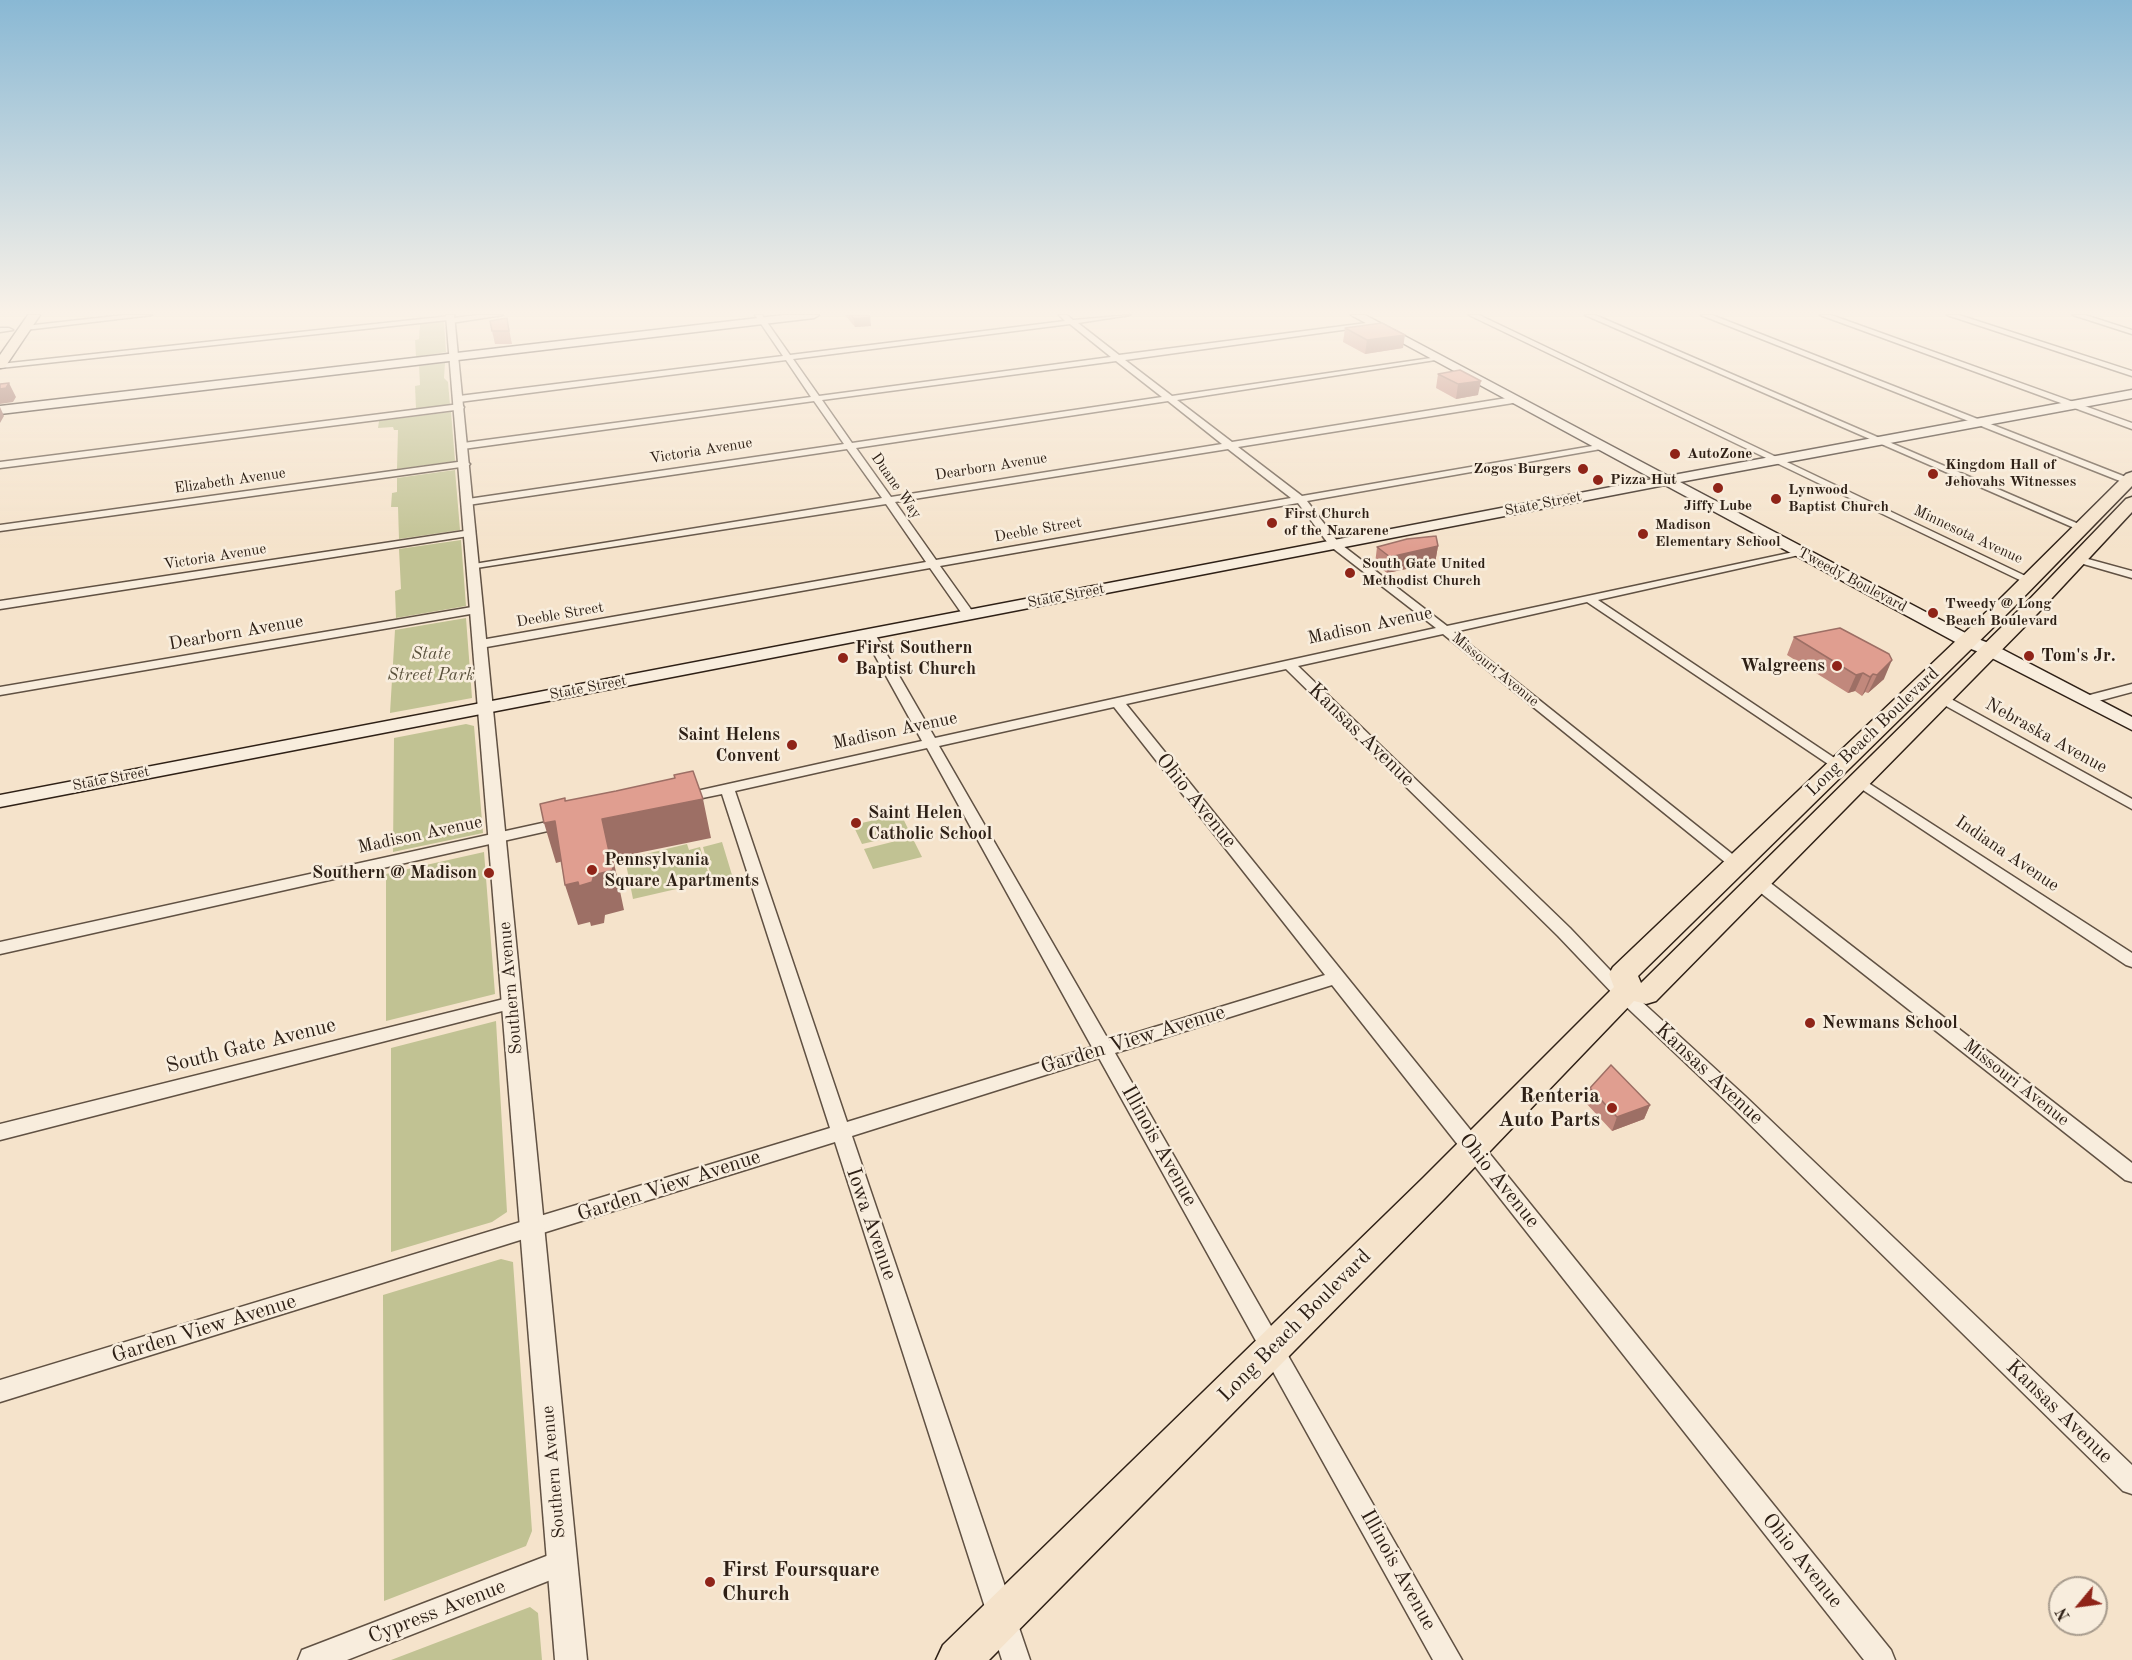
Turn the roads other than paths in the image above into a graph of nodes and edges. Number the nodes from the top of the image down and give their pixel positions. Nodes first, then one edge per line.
1 (151, 392) edge
2 (458, 392) edge
3 (536, 392) edge
4 (812, 392) edge
5 (864, 392) edge
6 (1161, 392) edge
7 (1213, 392) edge
8 (1501, 392) edge
9 (1634, 392) edge
10 (1768, 392) edge
11 (1902, 392) edge
12 (2037, 392) edge
13 (2132, 394) edge
14 (817, 399) junction
15 (1169, 399) junction
16 (1513, 399) junction
17 (459, 403) junction
18 (2072, 405) junction
19 (0, 410) edge
20 (1978, 422) junction
21 (2132, 426) edge
22 (1880, 441) junction
23 (849, 444) junction
24 (463, 446) junction
25 (1230, 446) junction
26 (1601, 446) junction
27 (1775, 460) junction
28 (465, 464) junction
29 (0, 465) edge
30 (2130, 479) edge
31 (1665, 481) junction
32 (888, 500) junction
33 (1302, 501) junction
34 (468, 502) junction
35 (2132, 502) edge
36 (0, 528) edge
37 (2082, 528) junction
38 (471, 533) junction
39 (1334, 544) junction
40 (1799, 552) junction
41 (2081, 555) junction
42 (933, 564) junction
43 (474, 567) junction
44 (2132, 575) edge
45 (2030, 581) junction
46 (1588, 598) junction
47 (0, 605) edge
48 (478, 610) junction
49 (969, 615) junction
50 (1445, 630) junction
51 (869, 634) junction
52 (481, 644) junction
53 (1980, 649) junction
54 (1288, 664) junction
55 (2132, 688) edge
56 (0, 691) edge
57 (1942, 698) junction
58 (2087, 700) junction
59 (1117, 702) junction
60 (486, 707) junction
61 (2132, 724) edge
62 (2132, 737) edge
63 (930, 743) junction
64 (1838, 766) junction
65 (1859, 781) junction
66 (727, 788) junction
67 (0, 801) edge
68 (668, 801) edge
69 (2132, 805) edge
70 (575, 821) edge
71 (498, 838) junction
72 (1736, 864) junction
73 (1758, 882) junction
74 (0, 948) edge
75 (2132, 961) edge
76 (1336, 977) junction
77 (1626, 992) junction
78 (512, 1003) junction
79 (1105, 1049) junction
80 (840, 1131) junction
81 (0, 1132) edge
82 (1473, 1148) junction
83 (2132, 1174) edge
84 (532, 1229) junction
85 (1273, 1348) junction
86 (0, 1391) edge
87 (2132, 1482) edge
88 (562, 1563) junction
89 (1002, 1616) junction
90 (312, 1660) edge
91 (571, 1660) edge
92 (958, 1660) edge
93 (1016, 1660) edge
94 (1448, 1660) edge
95 (1881, 1660) edge

1 - 19 main road
2 - 17 street, Southern Avenue
3 - 17 street
4 - 14 street, Duane Way
5 - 14 street
6 - 15 street, Missouri Avenue
7 - 15 street, Victoria Avenue
8 - 16 main road, Tweedy Boulevard
9 - 27 street, Minnesota Avenue
10 - 22 street
11 - 20 street
12 - 18 street
13 - 18 main road, State Street
14 - 23 street, Duane Way
14 - 24 street
15 - 23 street, Victoria Avenue
15 - 25 street, Missouri Avenue
16 - 25 street, Dearborn Avenue
16 - 26 main road, Tweedy Boulevard
17 - 24 street, Southern Avenue
17 - 29 street
18 - 20 main road, State Street
18 - 21 street
20 - 22 main road, State Street
20 - 30 street
22 - 27 main road, State Street
22 - 37 street
23 - 32 street, Duane Way
23 - 34 street, Victoria Avenue
24 - 28 street, Southern Avenue
25 - 32 street, Dearborn Avenue
25 - 33 street, Missouri Avenue
26 - 31 main road, Tweedy Boulevard
26 - 33 street, Deeble Street
27 - 31 main road, State Street
27 - 45 street, Minnesota Avenue
28 - 34 street, Southern Avenue
28 - 36 street, Elizabeth Avenue
30 - 37 main road, Long Beach Boulevard
31 - 39 main road, State Street
31 - 40 main road, Tweedy Boulevard
32 - 42 street, Duane Way
32 - 43 street, Dearborn Avenue
33 - 39 street, Missouri Avenue
33 - 42 street, Deeble Street
34 - 38 street, Southern Avenue
35 - 41 main road, Long Beach Boulevard
37 - 41 main road
37 - 45 main road, Long Beach Boulevard
38 - 43 street, Southern Avenue
38 - 47 street, Victoria Avenue
39 - 49 main road, State Street
39 - 50 street, Missouri Avenue
40 - 46 street, Madison Avenue
40 - 53 main road, Tweedy Boulevard
41 - 44 street
41 - 53 main road, Long Beach Boulevard
42 - 49 street, Duane Way
42 - 52 street, Deeble Street
43 - 48 street, Southern Avenue
45 - 53 main road, Long Beach Boulevard
46 - 50 street, Madison Avenue
46 - 64 street
48 - 52 street, Southern Avenue
48 - 56 street, Dearborn Avenue
49 - 51 main road, State Street
50 - 54 street, Madison Avenue
50 - 72 street, Missouri Avenue
51 - 60 main road, State Street
51 - 63 street, Illinois Avenue
52 - 60 street, Southern Avenue
53 - 57 main road, Long Beach Boulevard
53 - 58 main road, Tweedy Boulevard
53 - 62 main road, Tweedy Boulevard
53 - 64 main road, Long Beach Boulevard
54 - 59 street, Madison Avenue
54 - 77 street, Kansas Avenue
55 - 58 street
57 - 65 main road, Long Beach Boulevard
57 - 69 street, Nebraska Avenue
58 - 61 main road, Tweedy Boulevard
59 - 63 street, Madison Avenue
59 - 76 street, Ohio Avenue
60 - 67 main road, State Street
60 - 71 street, Southern Avenue
63 - 66 street, Madison Avenue
63 - 79 street, Illinois Avenue
64 - 72 main road, Long Beach Boulevard
65 - 73 main road, Long Beach Boulevard
65 - 75 street, Indiana Avenue
66 - 68 street, Madison Avenue
66 - 80 street, Iowa Avenue
70 - 71 street, Madison Avenue
71 - 74 street, Madison Avenue
71 - 78 street, Southern Avenue
72 - 77 main road, Long Beach Boulevard
73 - 77 main road, Long Beach Boulevard
73 - 83 street, Missouri Avenue
76 - 79 street, Garden View Avenue
76 - 82 street, Ohio Avenue
77 - 82 main road, Long Beach Boulevard
77 - 87 street, Kansas Avenue
78 - 81 street, South Gate Avenue
78 - 84 street, Southern Avenue
79 - 80 street, Garden View Avenue
79 - 85 street, Illinois Avenue
80 - 84 street, Garden View Avenue
80 - 89 street, Iowa Avenue
82 - 85 main road, Long Beach Boulevard
82 - 95 street, Ohio Avenue
84 - 86 street, Garden View Avenue
84 - 88 street, Southern Avenue
85 - 89 main road, Long Beach Boulevard
85 - 94 street, Illinois Avenue
88 - 90 street, Cypress Avenue
88 - 91 street, Southern Avenue
89 - 92 main road, Long Beach Boulevard
89 - 93 street, Iowa Avenue

